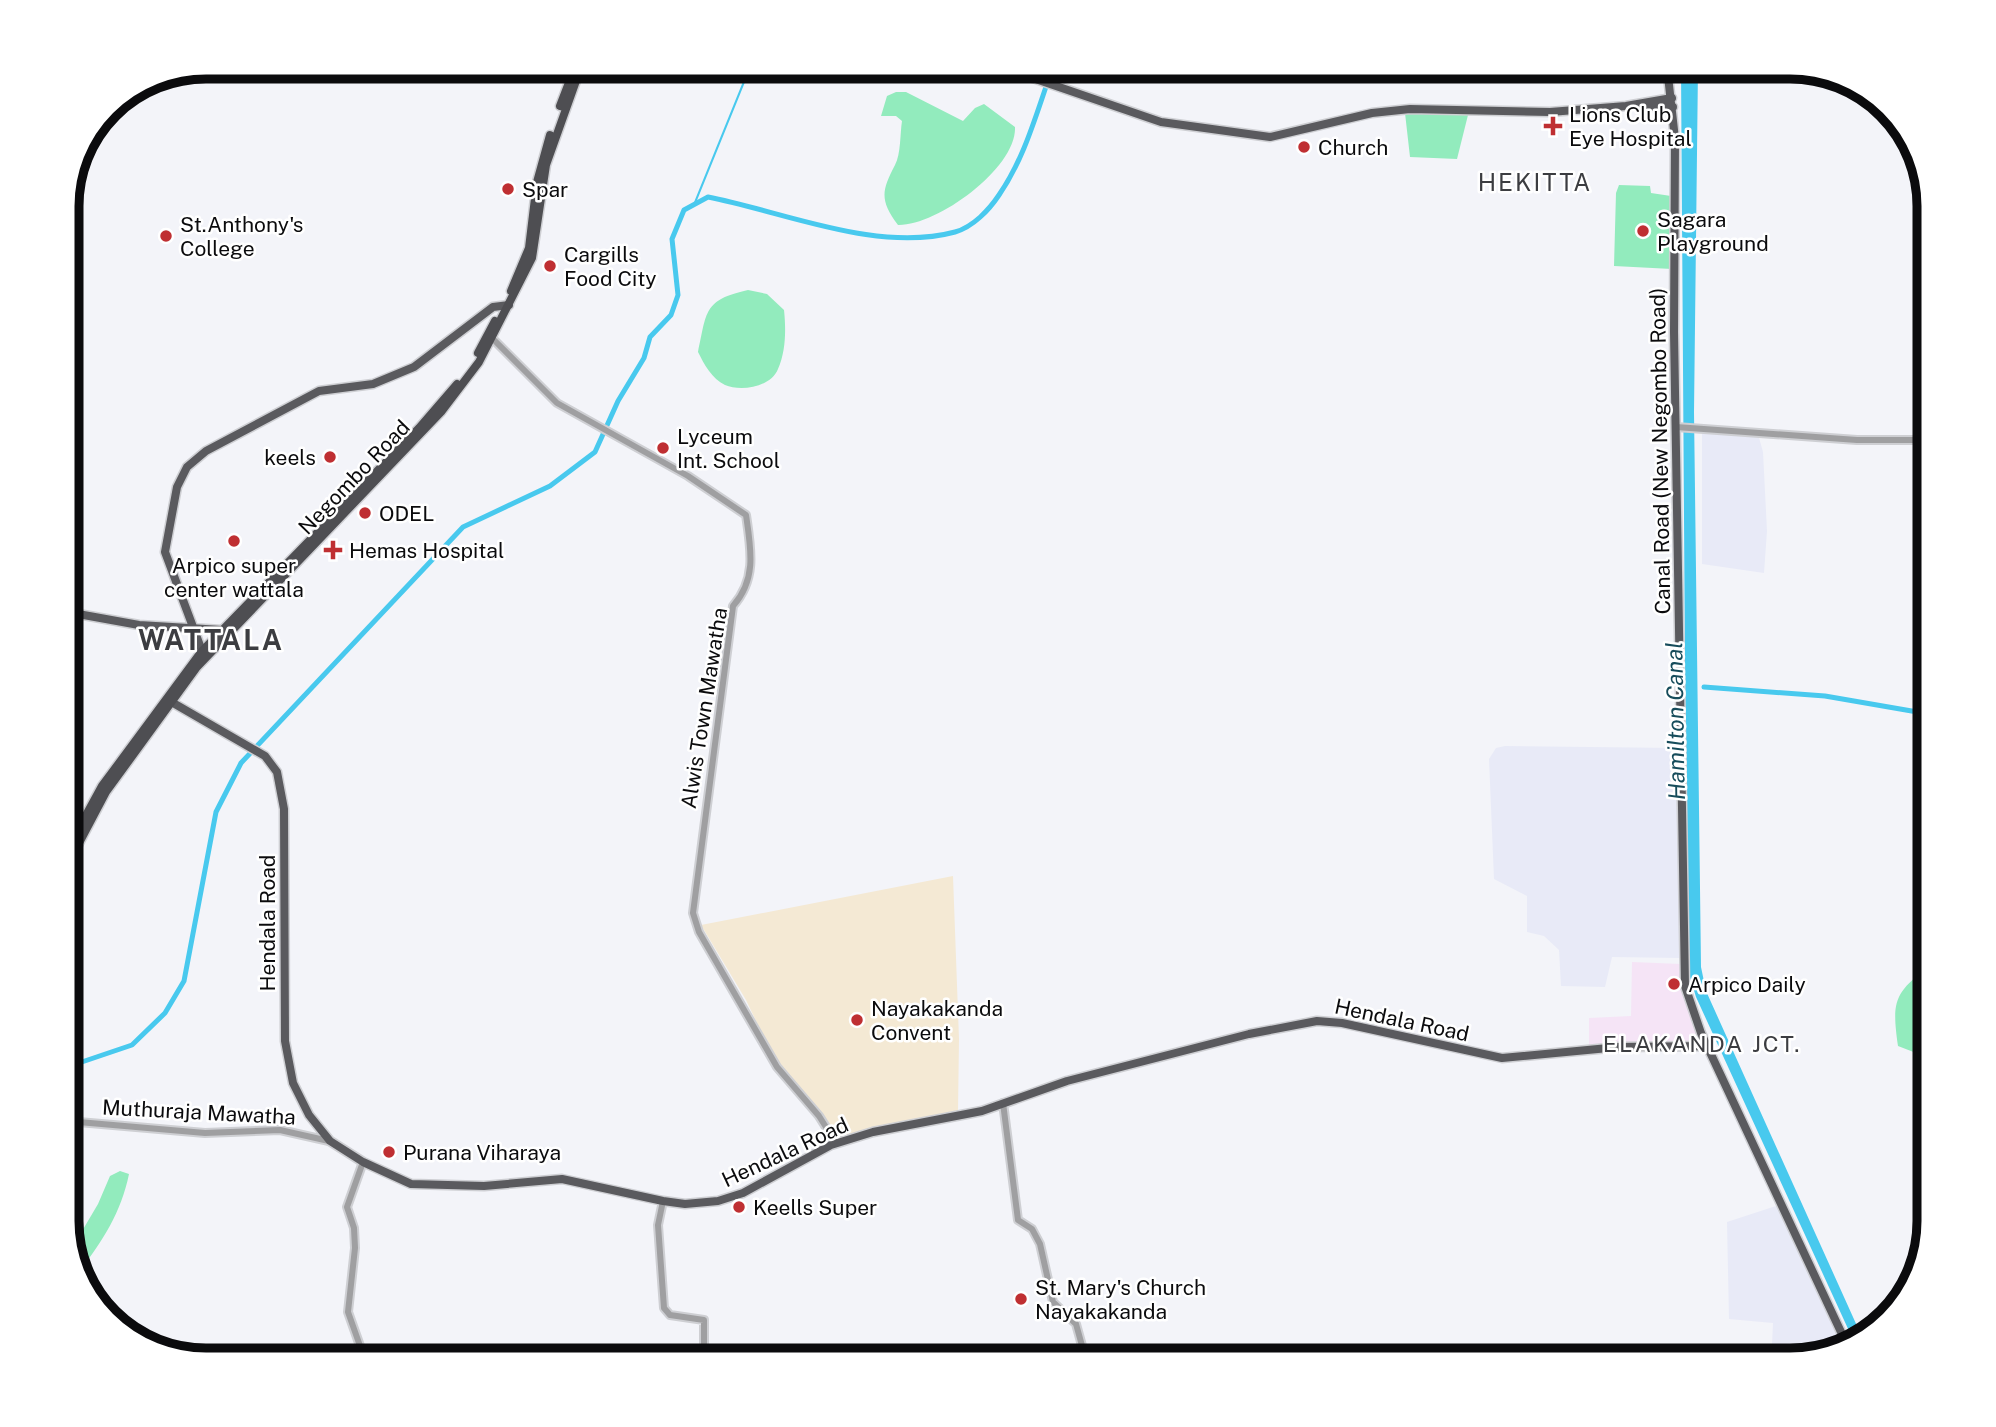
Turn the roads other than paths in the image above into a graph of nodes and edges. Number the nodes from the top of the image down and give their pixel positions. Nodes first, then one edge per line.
1 (570, 79) edge
2 (576, 79) edge
3 (1039, 79) edge
4 (1669, 79) edge
5 (1672, 103) junction
6 (507, 304) junction
7 (490, 336) junction
8 (1676, 427) junction
9 (1917, 440) edge
10 (79, 614) edge
11 (194, 630) junction
12 (222, 631) junction
13 (202, 650) junction
14 (168, 701) junction
15 (79, 826) edge
16 (79, 842) edge
17 (1701, 1033) junction
18 (1682, 1046) junction
19 (1707, 1046) junction
20 (1003, 1103) junction
21 (79, 1122) edge
22 (330, 1141) junction
23 (836, 1143) junction
24 (363, 1162) junction
25 (663, 1201) junction
26 (1843, 1336) edge
27 (361, 1348) edge
28 (704, 1348) edge
29 (1083, 1348) edge

1 - 6 highway, Negombo Road
2 - 6 highway, Negombo Road
3 - 5 main road
4 - 5 main road, Canal Road (New Negombo Road)
5 - 8 main road, Canal Road (New Negombo Road)
6 - 7 highway, Negombo Road
6 - 11 main road
7 - 12 highway, Negombo Road
7 - 14 highway, Negombo Road
7 - 23 street, Alwis Town Mawatha
8 - 9 street
8 - 17 main road, Canal Road (New Negombo Road)
10 - 11 main road
11 - 12 main road
11 - 13 main road
12 - 13 highway, Negombo Road
13 - 14 highway, Negombo Road
14 - 15 highway, Negombo Road
14 - 16 highway, Negombo Road
14 - 22 main road, Hendala Road
17 - 18 main road
17 - 19 main road, Canal Road (New Negombo Road)
18 - 19 main road, Hendala Road
18 - 20 main road, Hendala Road
19 - 26 main road, Canal Road (New Negombo Road)
20 - 23 main road, Hendala Road
20 - 29 street
21 - 22 street, Muthuraja Mawatha
22 - 24 main road, Hendala Road
23 - 25 main road, Hendala Road
24 - 25 main road, Hendala Road
24 - 27 street
25 - 28 street

